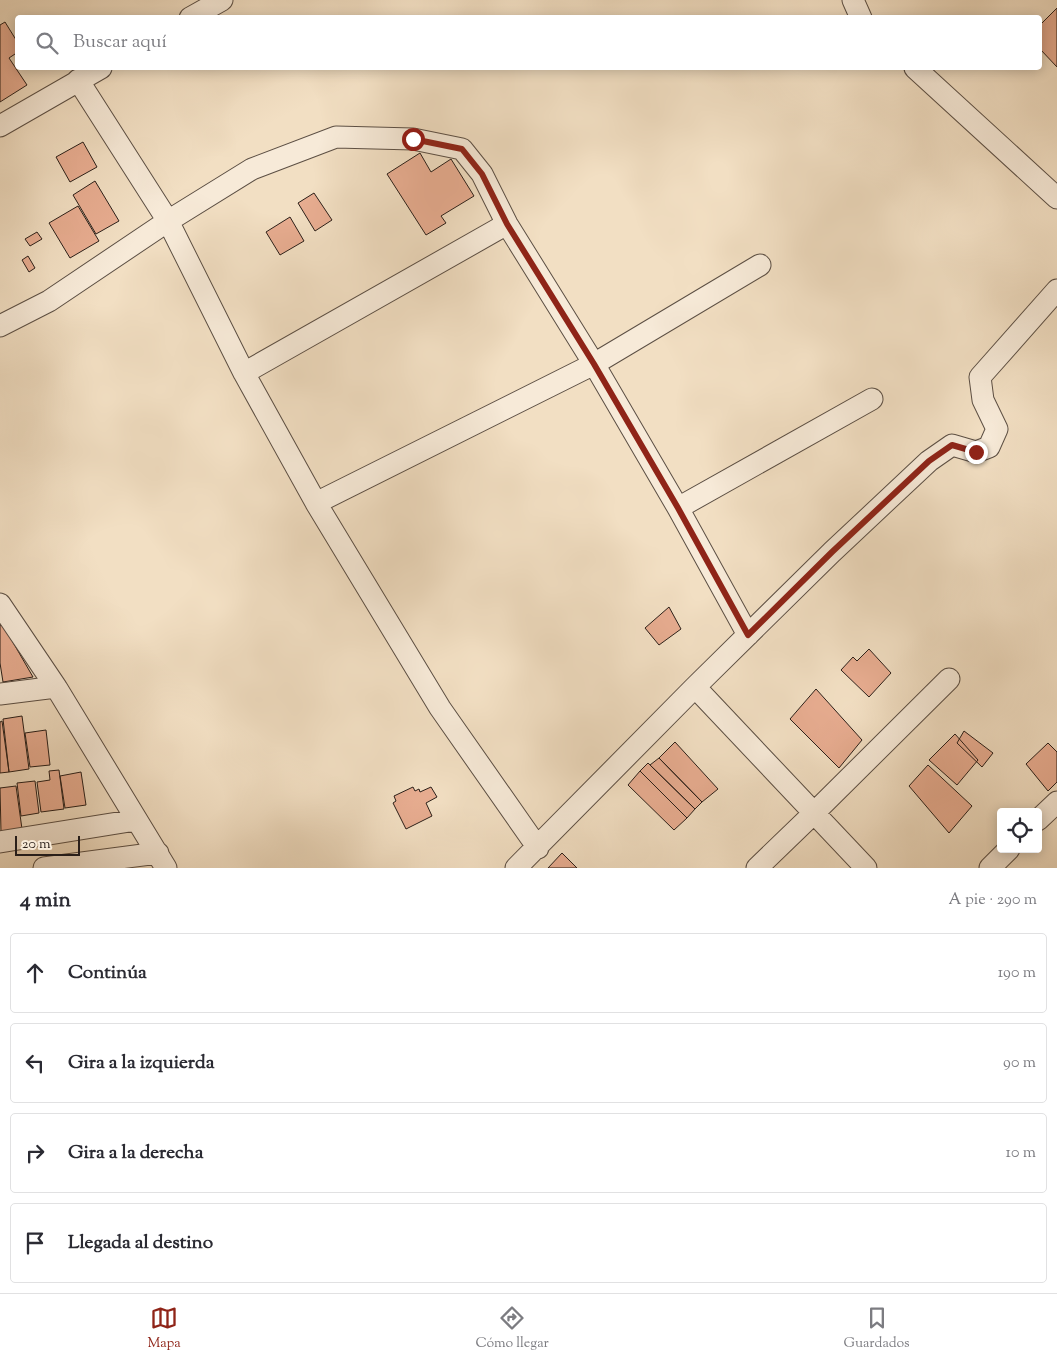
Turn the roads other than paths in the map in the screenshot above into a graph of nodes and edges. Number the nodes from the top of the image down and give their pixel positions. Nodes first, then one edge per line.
1 (222, 0) edge
2 (853, 0) edge
3 (195, 15) edge
4 (860, 15) edge
5 (97, 70) edge
6 (917, 70) edge
7 (78, 80) junction
8 (0, 126) edge
9 (1057, 198) edge
10 (168, 221) junction
11 (507, 224) junction
12 (760, 265) dead end
13 (1057, 290) edge
14 (0, 326) edge
15 (594, 364) junction
16 (244, 373) junction
17 (872, 399) dead end
18 (316, 504) junction
19 (678, 508) junction
20 (0, 604) edge
21 (748, 635) junction
22 (949, 678) dead end
23 (56, 687) junction
24 (695, 687) junction
25 (0, 694) edge
26 (1057, 802) edge
27 (814, 814) junction
28 (1042, 816) edge
29 (136, 820) junction
30 (0, 842) edge
31 (538, 848) junction
32 (1005, 853) edge
33 (162, 861) edge
34 (44, 868) edge
35 (516, 868) edge
36 (757, 868) edge
37 (866, 868) edge
38 (990, 868) edge

1 - 3 street
2 - 4 street
5 - 7 street
6 - 9 street
7 - 8 street
7 - 10 street
10 - 11 street
10 - 14 street
10 - 16 street
11 - 15 street
11 - 16 street
12 - 15 street
13 - 21 street
15 - 18 street
15 - 19 street
16 - 18 street
17 - 19 street
18 - 31 street
19 - 21 street
20 - 23 street
21 - 24 street
22 - 27 street
23 - 25 street
23 - 29 street
24 - 27 street
24 - 31 street
26 - 28 street
27 - 36 street
27 - 37 street
29 - 30 street
29 - 33 street
31 - 35 street
32 - 38 street
33 - 34 street

